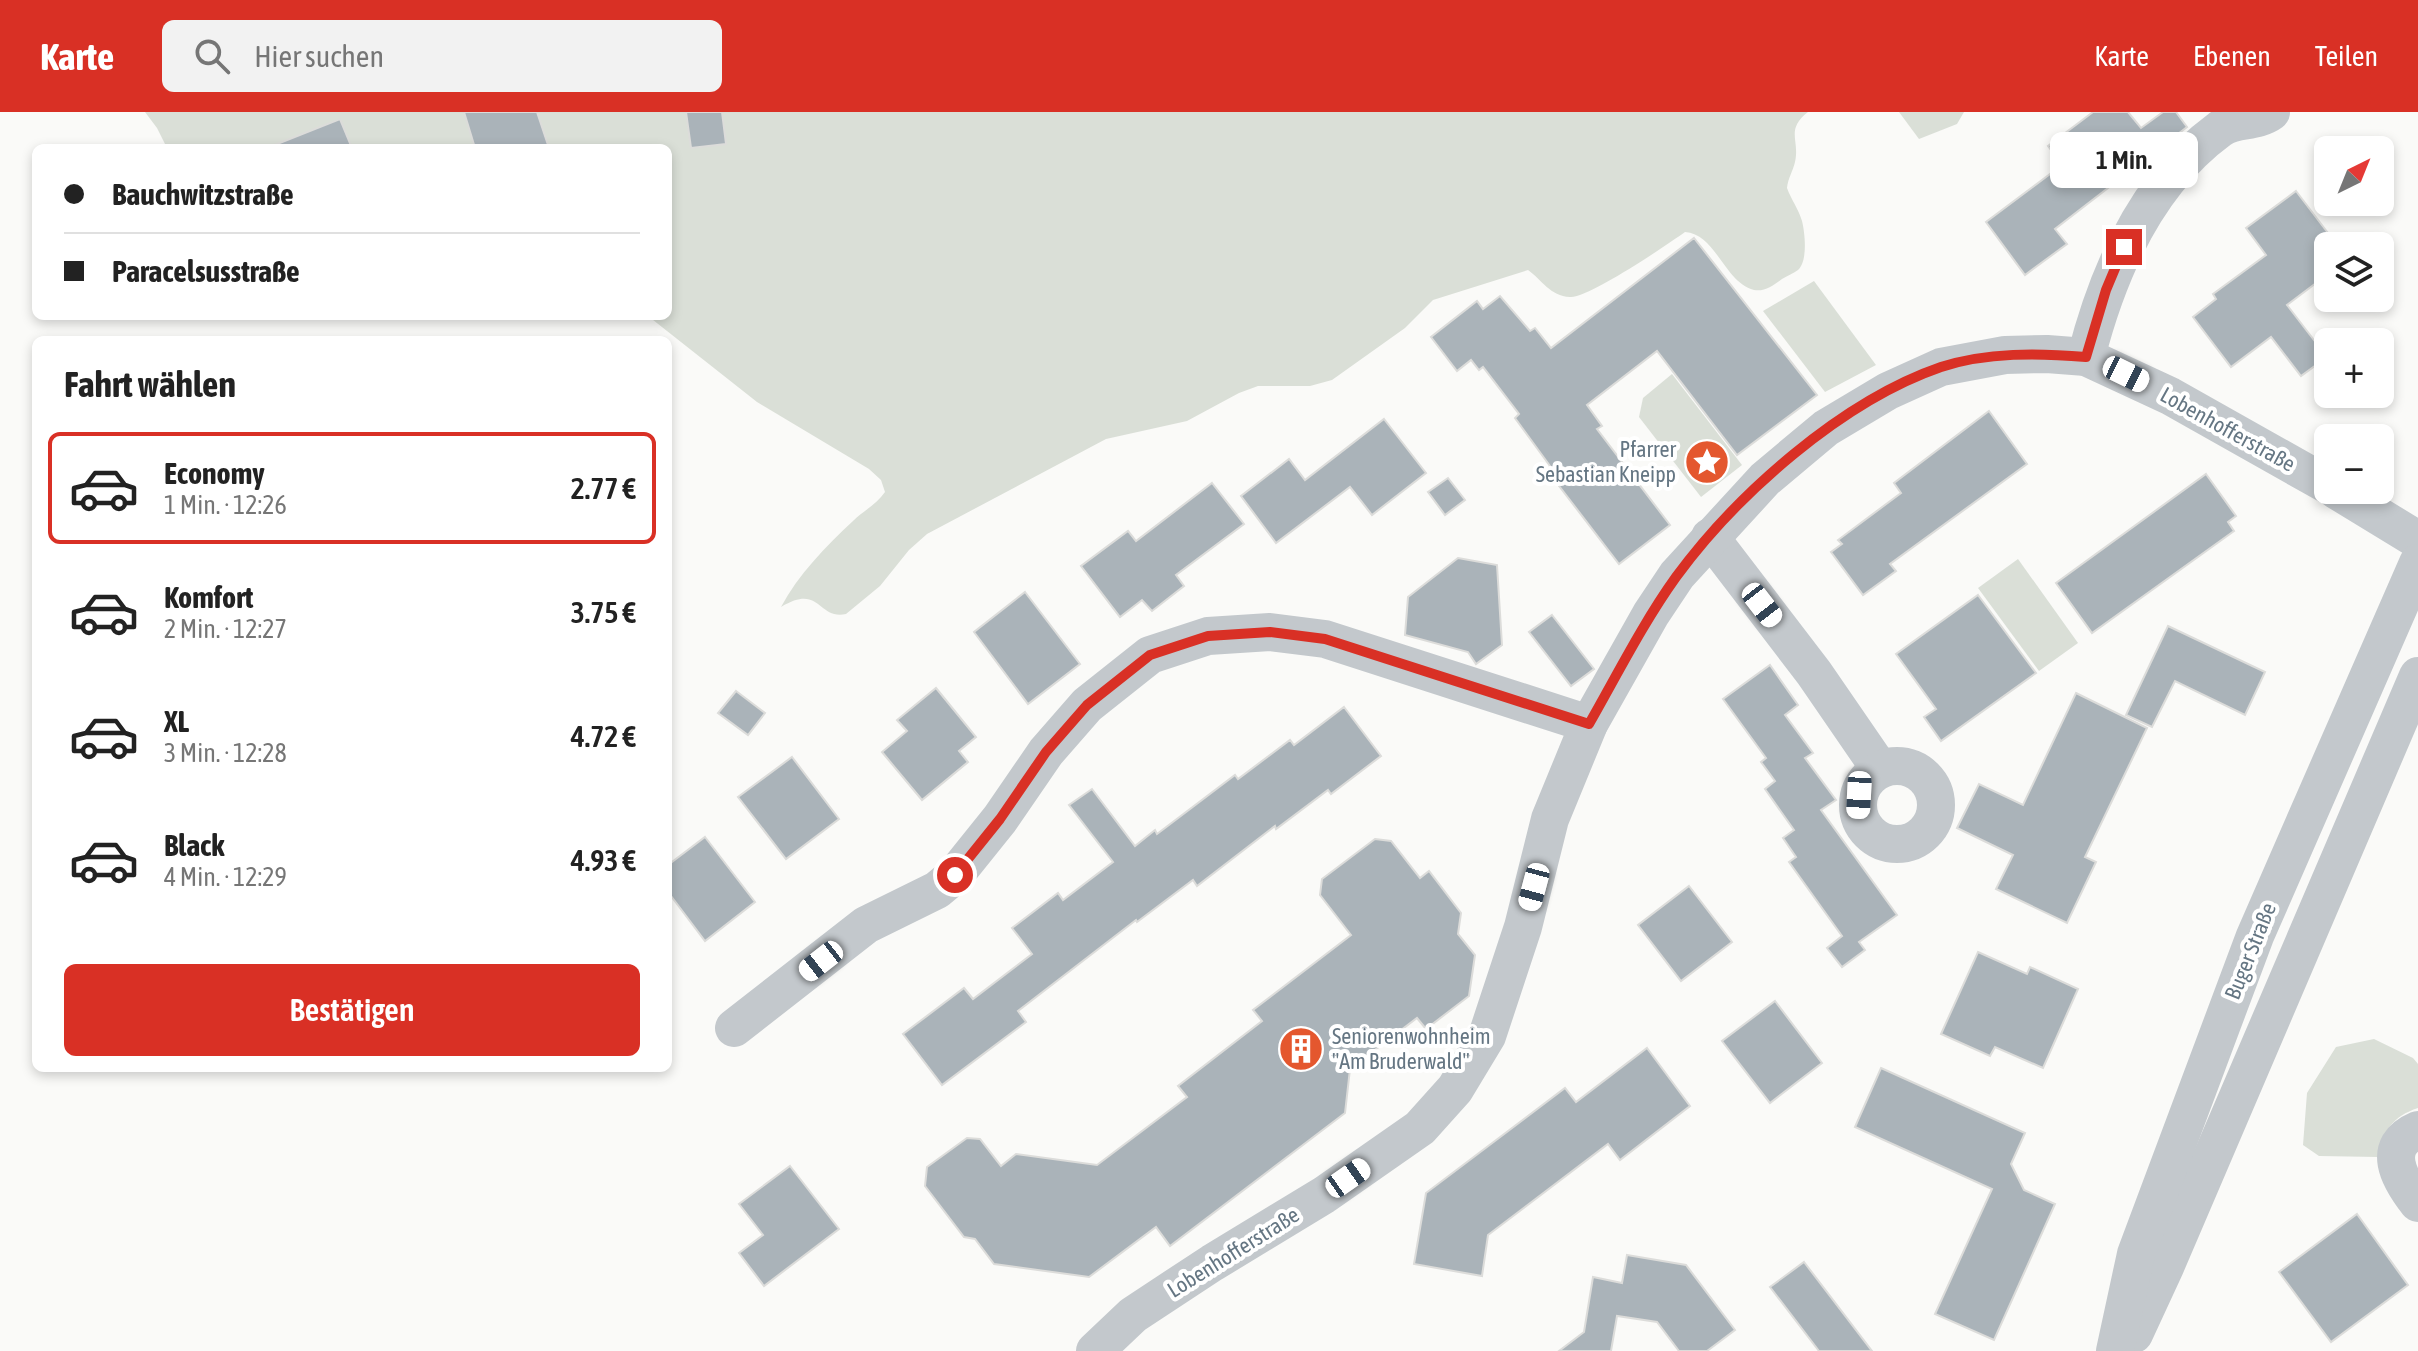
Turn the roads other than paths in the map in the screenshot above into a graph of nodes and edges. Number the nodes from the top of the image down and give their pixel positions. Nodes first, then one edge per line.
1 (2271, 112) edge
2 (2086, 357) junction
3 (2314, 477) edge
4 (2359, 504) edge
5 (1710, 537) junction
6 (2418, 540) edge
7 (2418, 563) edge
8 (2418, 676) edge
9 (1589, 724) junction
10 (1880, 769) dead end
11 (734, 1028) dead end
12 (2418, 1130) edge
13 (2418, 1203) edge
14 (1095, 1351) edge
15 (2115, 1351) edge
16 (2126, 1351) edge

1 - 2 street
2 - 3 street, Lobenhofferstraße
2 - 5 street, Lobenhofferstraße
4 - 6 street
5 - 9 street, Lobenhofferstraße
5 - 10 street
7 - 15 street, Buger Straße
8 - 16 street, Buger Straße
9 - 11 street
9 - 14 street, Lobenhofferstraße
12 - 13 street

